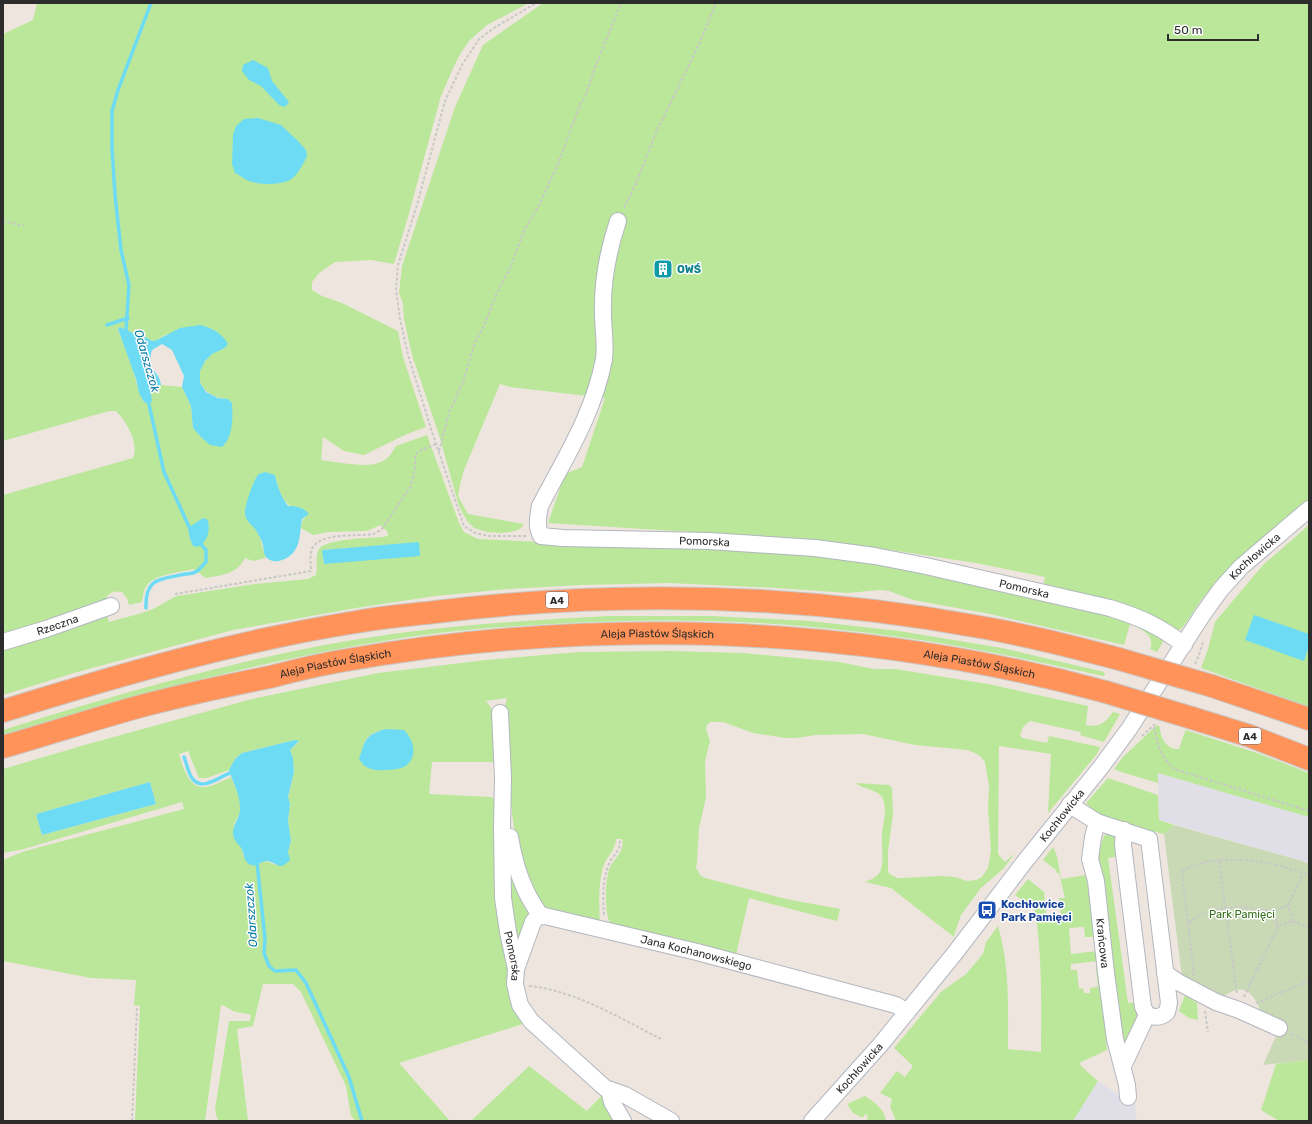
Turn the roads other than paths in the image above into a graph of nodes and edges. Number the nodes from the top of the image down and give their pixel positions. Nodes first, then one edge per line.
1 (618, 221) road end
2 (1309, 509) edge
3 (111, 606) dead end
4 (3, 642) edge
5 (1184, 645) junction
6 (3, 711) edge
7 (500, 713) dead end
8 (1309, 719) edge
9 (3, 747) edge
10 (1309, 758) edge
11 (503, 791) junction
12 (1070, 804) junction
13 (1097, 822) junction
14 (1124, 830) junction
15 (541, 916) junction
16 (1165, 972) junction
17 (516, 977) junction
18 (908, 1012) junction
19 (1147, 1015) junction
20 (1279, 1028) road end
21 (1123, 1066) junction
22 (609, 1090) junction
23 (1128, 1097) dead end
24 (623, 1121) edge
25 (671, 1121) edge
26 (812, 1121) edge

1 - 5 street, Pomorska
2 - 5 street, Kochłowicka
3 - 4 street, Rzeczna
5 - 12 street, Kochłowicka
6 - 8 highway, A4, bridge
7 - 11 street, Pomorska
9 - 10 highway, Aleja Piastów Śląskich / A4, bridge
11 - 15 street
11 - 17 street, Pomorska
12 - 13 street
12 - 18 street, Kochłowicka
13 - 14 street
13 - 21 street, Krańcowa
14 - 16 street
14 - 19 street
15 - 17 street
15 - 18 street, Jana Kochanowskiego
16 - 19 street
16 - 20 street
17 - 22 street, Pomorska
18 - 26 street, Kochłowicka
19 - 21 street
21 - 23 street, Krańcowa
22 - 24 street
22 - 25 street, Pomorska

